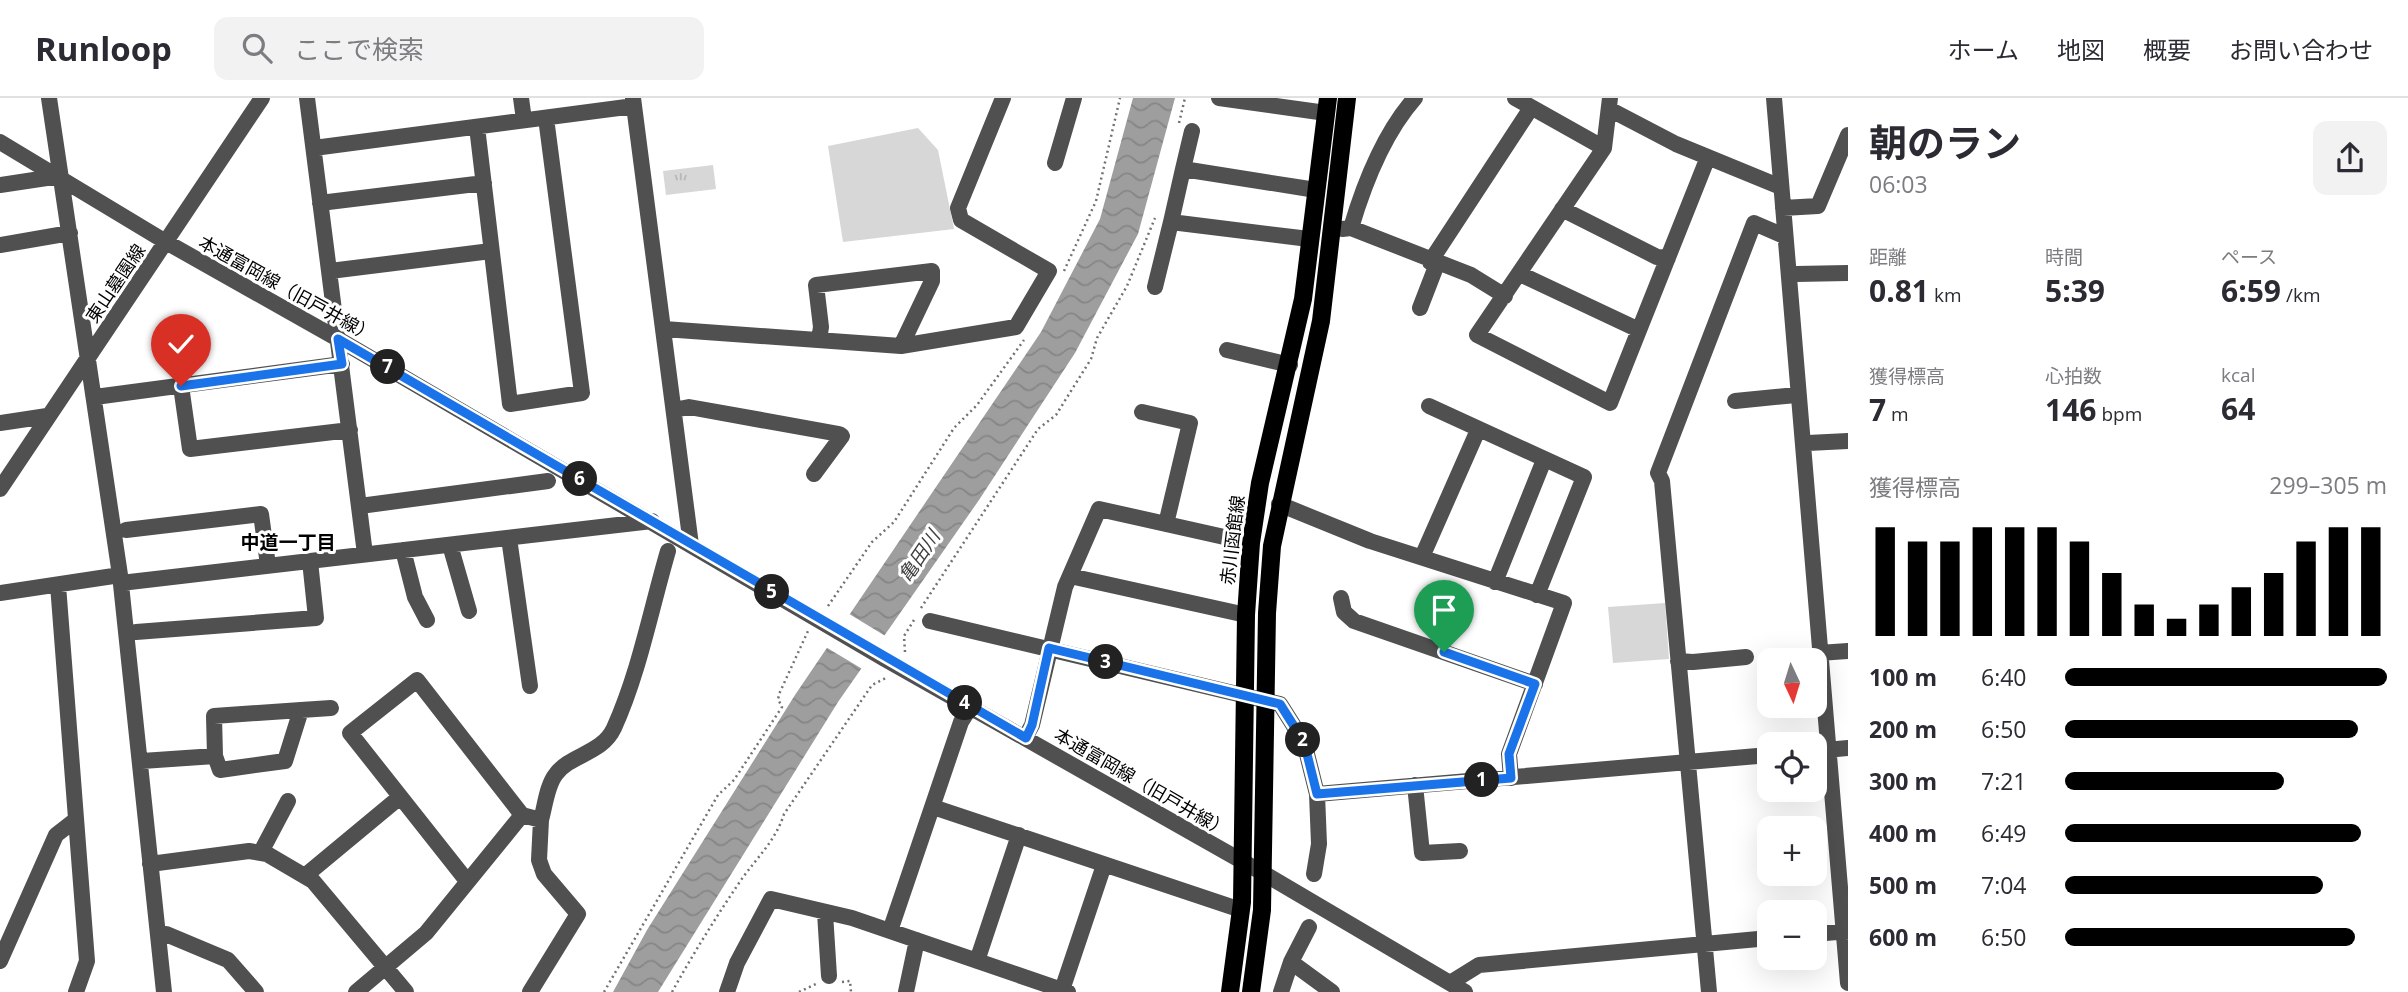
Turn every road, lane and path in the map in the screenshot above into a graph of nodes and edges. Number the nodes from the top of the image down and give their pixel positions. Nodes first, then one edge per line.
1 (49, 98) edge
2 (262, 98) edge
3 (307, 98) edge
4 (521, 98) edge
5 (1003, 98) edge
6 (1073, 98) edge
7 (1120, 98) edge
8 (1185, 98) edge
9 (1219, 98) edge
10 (1347, 98) edge
11 (1415, 98) edge
12 (1515, 98) edge
13 (1774, 98) edge
14 (634, 102) edge
15 (1610, 104) edge
16 (1327, 106) edge
17 (1531, 108) junction
18 (546, 118) junction
19 (524, 120) junction
20 (477, 127) junction
21 (1184, 133) joint
22 (1848, 135) edge
23 (0, 142) edge
24 (314, 148) junction
25 (1604, 148) junction
26 (1708, 158) junction
27 (1055, 163) dead end
28 (1183, 169) junction
29 (60, 176) junction
30 (484, 183) junction
31 (0, 185) edge
32 (1781, 187) junction
33 (1316, 190) junction
34 (320, 204) junction
35 (1783, 208) junction
36 (1562, 209) junction
37 (1157, 214) dead end
38 (1171, 222) junction
39 (1351, 228) junction
40 (1333, 230) junction
41 (70, 233) junction
42 (1784, 236) junction
43 (1309, 239) junction
44 (166, 242) junction
45 (0, 245) edge
46 (491, 251) junction
47 (1668, 258) junction
48 (1434, 263) junction
49 (330, 271) junction
50 (1848, 273) edge
51 (1520, 274) junction
52 (1796, 274) dead end
53 (1061, 278) dead end
54 (1156, 287) dead end
55 (1505, 296) junction
56 (1420, 308) dead end
57 (664, 329) junction
58 (1639, 330) junction
59 (338, 339) junction
60 (1024, 339) dead end
61 (819, 340) junction
62 (901, 346) junction
63 (1227, 350) dead end
64 (89, 356) junction
65 (342, 364) junction
66 (1290, 365) junction
67 (181, 386) junction
68 (1796, 395) junction
69 (95, 397) junction
70 (1735, 401) dead end
71 (1429, 406) dead end
72 (674, 410) junction
73 (1142, 412) dead end
74 (47, 416) junction
75 (0, 423) edge
76 (350, 430) junction
77 (1478, 430) junction
78 (1848, 442) edge
79 (1808, 443) dead end
80 (1544, 460) junction
81 (814, 474) dead end
82 (548, 481) dead end
83 (0, 489) edge
84 (1279, 505) junction
85 (360, 506) junction
86 (652, 521) junction
87 (1167, 524) junction
88 (126, 530) dead end
89 (509, 538) junction
90 (1251, 543) junction
91 (450, 545) junction
92 (691, 545) junction
93 (403, 550) junction
94 (667, 551) dead end
95 (365, 554) junction
96 (1422, 557) junction
97 (310, 561) junction
98 (268, 565) junction
99 (1070, 576) junction
100 (120, 579) junction
101 (1495, 582) junction
102 (58, 585) junction
103 (0, 593) edge
104 (1537, 595) junction
105 (1341, 598) dead end
106 (469, 611) dead end
107 (826, 614) junction
108 (1246, 615) junction
109 (427, 621) dead end
110 (930, 621) dead end
111 (136, 632) dead end
112 (808, 632) dead end
113 (1049, 648) junction
114 (1819, 648) edge
115 (1848, 651) edge
116 (905, 652) dead end
117 (1827, 652) edge
118 (1746, 657) dead end
119 (1678, 661) junction
120 (888, 677) dead end
121 (1535, 684) junction
122 (530, 686) dead end
123 (1246, 695) junction
124 (1267, 700) junction
125 (971, 706) junction
126 (331, 708) dead end
127 (301, 710) junction
128 (1026, 738) junction
129 (1848, 748) edge
130 (1827, 750) edge
131 (215, 756) junction
132 (1757, 756) edge
133 (142, 761) junction
134 (1688, 762) junction
135 (1511, 778) junction
136 (1415, 785) junction
137 (1827, 793) edge
138 (1317, 794) junction
139 (400, 797) junction
140 (288, 801) dead end
141 (933, 807) junction
142 (522, 815) junction
143 (541, 820) junction
144 (74, 821) junction
145 (1018, 835) junction
146 (1460, 851) dead end
147 (261, 852) junction
148 (1241, 861) junction
149 (150, 864) junction
150 (1104, 865) junction
151 (1263, 873) junction
152 (1314, 874) dead end
153 (306, 875) junction
154 (467, 881) junction
155 (1241, 909) junction
156 (825, 913) junction
157 (1309, 927) dead end
158 (890, 931) junction
159 (1846, 931) edge
160 (1827, 933) edge
161 (166, 934) dead end
162 (1757, 939) edge
163 (917, 940) junction
164 (1704, 944) junction
165 (0, 961) edge
166 (977, 961) junction
167 (1291, 961) junction
168 (384, 966) junction
169 (829, 976) dead end
170 (850, 981) dead end
171 (1450, 983) junction
172 (1848, 983) edge
173 (1065, 991) edge
174 (76, 992) edge
175 (164, 992) edge
176 (256, 992) edge
177 (356, 992) edge
178 (406, 992) edge
179 (530, 992) edge
180 (604, 992) edge
181 (673, 992) edge
182 (727, 992) edge
183 (850, 992) edge
184 (906, 992) edge
185 (1230, 992) edge
186 (1251, 992) edge
187 (1281, 992) edge
188 (1332, 992) edge
189 (1465, 992) edge
190 (1709, 992) edge

1 - 29 street
2 - 44 street, 東山墓園線
3 - 24 street
4 - 19 street
5 - 62 street
6 - 27 street
7 - 53 path
8 - 21 path
9 - 16 street
10 - 40 main road
11 - 39 street
12 - 17 street
13 - 32 street
14 - 18 street
14 - 57 street
15 - 25 street
15 - 26 street
16 - 33 main road, 赤川函館線
17 - 25 street
17 - 48 street
18 - 19 street
18 - 46 street
19 - 20 street
20 - 24 street
20 - 30 street
21 - 28 street
22 - 35 street
23 - 29 street, 本通富岡線（旧戸井線）
24 - 34 street
25 - 36 street
26 - 32 street
26 - 47 street
28 - 33 street
28 - 38 street
29 - 31 street
29 - 41 street
29 - 44 street, 本通富岡線（旧戸井線）
30 - 34 street
30 - 46 street
32 - 35 street
33 - 43 main road, 赤川函館線
34 - 49 street
35 - 42 street
36 - 47 street
36 - 51 street
37 - 116 path
38 - 43 street
38 - 54 street
39 - 40 street
39 - 48 street
40 - 84 main road
41 - 45 street
41 - 64 street
42 - 68 street
42 - 119 street
43 - 66 main road, 赤川函館線
44 - 59 street, 本通富岡線（旧戸井線）
44 - 64 street, 東山墓園線
46 - 49 street
47 - 58 street
48 - 55 street
48 - 56 street
49 - 59 street
50 - 52 street
51 - 55 street
51 - 58 street
55 - 58 street
57 - 61 street
57 - 72 street
59 - 65 street
59 - 86 street, 本通富岡線（旧戸井線）
60 - 107 path
61 - 62 street
61 - 62 street
63 - 66 street
64 - 69 street
64 - 74 street, 東山墓園線
65 - 67 street
65 - 76 street
66 - 90 main road, 赤川函館線
67 - 69 street
67 - 76 street
68 - 70 street
68 - 114 street
69 - 100 street
71 - 77 street
72 - 81 street
72 - 92 street
73 - 87 street
74 - 75 street
74 - 83 street, 東山墓園線
76 - 85 street
77 - 80 street
77 - 96 street
78 - 79 street
80 - 101 street
80 - 104 street
82 - 85 street
84 - 96 street
84 - 124 main road
85 - 95 street
86 - 89 street
86 - 92 street, 本通富岡線（旧戸井線）
87 - 90 street
87 - 99 street
88 - 98 street
89 - 91 street
89 - 122 street
90 - 108 main road, 赤川函館線
91 - 93 street
91 - 106 street
92 - 107 street, 本通富岡線（旧戸井線）
93 - 95 street
93 - 109 street
94 - 143 street
95 - 97 street
96 - 101 street
97 - 98 street
97 - 111 street
98 - 100 street
99 - 108 street
99 - 113 street
100 - 102 street
100 - 133 street
101 - 104 street
102 - 103 street
102 - 144 street
104 - 121 street
105 - 121 street
107 - 125 street, 本通富岡線（旧戸井線）
108 - 123 main road, 赤川函館線
110 - 113 street
112 - 180 path
113 - 123 street
113 - 128 street
115 - 117 street
118 - 119 street
119 - 134 street
120 - 181 path
121 - 135 street
123 - 124 street
123 - 148 main road, 赤川函館線
124 - 138 street
124 - 151 main road
125 - 128 street, 本通富岡線（旧戸井線）
125 - 141 street
126 - 127 street
127 - 131 street
127 - 131 street
128 - 148 street, 本通富岡線（旧戸井線）
129 - 130 street
131 - 133 street
132 - 134 street
133 - 149 street
134 - 135 street
134 - 164 street
135 - 136 street
136 - 138 street
136 - 146 street
137 - 159 street
138 - 152 street
139 - 142 street
139 - 153 street
139 - 154 street
140 - 147 street
141 - 145 street
141 - 158 street
142 - 143 street
142 - 154 street
143 - 179 street
144 - 165 street
144 - 174 street
145 - 150 street
145 - 166 street
147 - 149 street
147 - 153 street
148 - 151 street, 本通富岡線（旧戸井線）
148 - 155 main road, 赤川函館線
149 - 175 street
150 - 155 street
150 - 173 street
151 - 171 street, 本通富岡線（旧戸井線）
151 - 186 main road
153 - 168 street
154 - 168 street
155 - 185 main road, 赤川函館線
156 - 158 street
156 - 169 street
156 - 182 street
157 - 167 street
158 - 163 street
159 - 160 street
159 - 172 street
161 - 176 street
162 - 164 street
163 - 166 street
163 - 184 street
164 - 171 street
164 - 190 street
166 - 173 street
167 - 187 street
167 - 188 street
168 - 177 street
168 - 178 street
170 - 183 path
171 - 189 street, 本通富岡線（旧戸井線）

